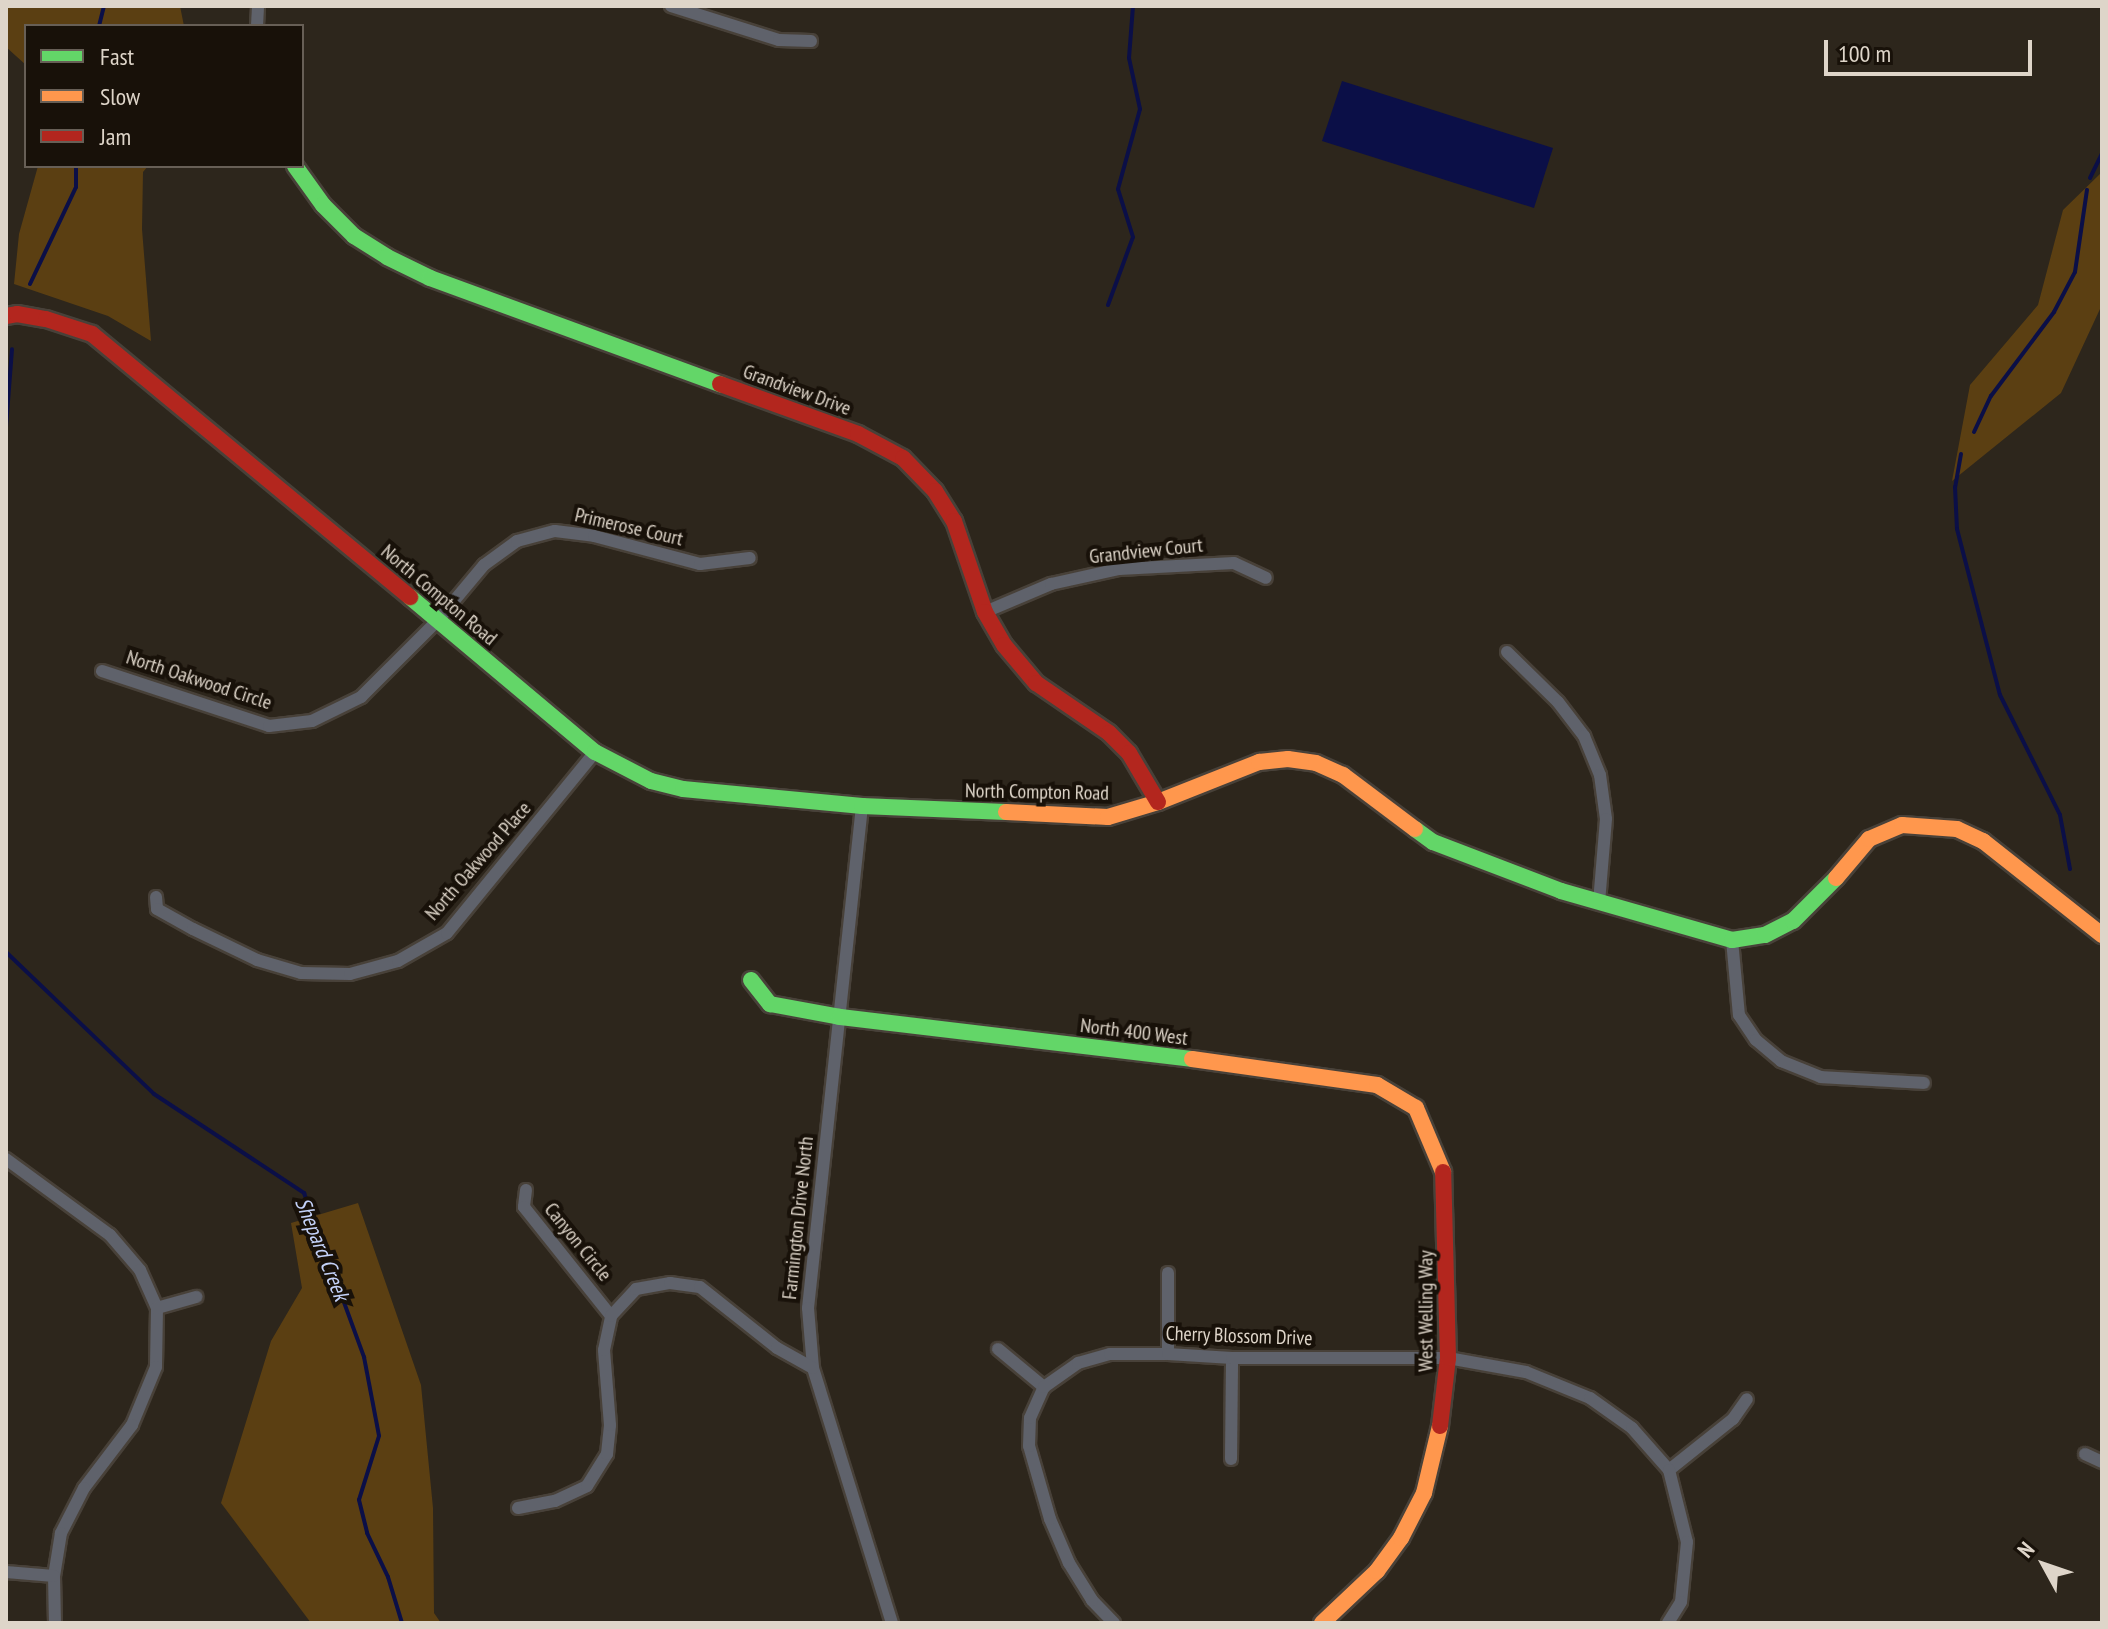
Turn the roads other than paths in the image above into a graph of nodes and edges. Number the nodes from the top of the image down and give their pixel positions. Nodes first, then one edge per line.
1 (671, 6) edge
2 (811, 41) dead end
3 (296, 168) edge
4 (6, 316) edge
5 (750, 558) dead end
6 (1266, 578) dead end
7 (985, 612) junction
8 (438, 620) junction
9 (1507, 652) dead end
10 (102, 671) dead end
11 (595, 752) junction
12 (1158, 802) junction
13 (862, 806) junction
14 (156, 897) dead end
15 (1599, 902) junction
16 (2102, 935) edge
17 (1732, 940) junction
18 (751, 980) dead end
19 (840, 1017) junction
20 (1924, 1083) dead end
21 (1416, 1108) joint
22 (6, 1159) edge
23 (526, 1190) dead end
24 (1168, 1273) dead end
25 (196, 1297) dead end
26 (157, 1308) junction
27 (611, 1316) junction
28 (998, 1349) dead end
29 (1168, 1354) junction
30 (1232, 1358) junction
31 (1448, 1358) junction
32 (813, 1368) junction
33 (1044, 1387) junction
34 (1747, 1399) dead end
35 (2085, 1454) dead end
36 (1231, 1459) dead end
37 (2102, 1462) edge
38 (1669, 1470) junction
39 (518, 1508) dead end
40 (6, 1572) edge
41 (54, 1576) junction
42 (55, 1623) edge
43 (892, 1623) edge
44 (1114, 1623) edge
45 (1322, 1623) edge
46 (1668, 1623) edge

1 - 2 street
3 - 7 street, Grandview Drive
4 - 8 street, North Compton Road
5 - 8 street, Primerose Court
6 - 7 street, Grandview Court
7 - 12 street, Grandview Drive
8 - 10 street, North Oakwood Circle
8 - 11 street, North Compton Road
9 - 15 street
11 - 13 street, North Compton Road
11 - 14 street, North Oakwood Place
12 - 13 street, North Compton Road
12 - 15 street, North Compton Road
13 - 19 street, Farmington Drive North
15 - 17 street, North Compton Road
16 - 17 street, North Compton Road
17 - 20 street
18 - 19 street, North 400 West
19 - 21 street, North 400 West
19 - 32 street, Farmington Drive North
21 - 31 street, West Welling Way
22 - 26 street
23 - 27 street, Canyon Circle
24 - 29 street
25 - 26 street
26 - 41 street
27 - 32 street
27 - 39 street
28 - 33 street
29 - 30 street, Cherry Blossom Drive
29 - 33 street, Cherry Blossom Drive
30 - 31 street, Cherry Blossom Drive
30 - 36 street
31 - 38 street, Cherry Blossom Drive
31 - 45 street, West Welling Way
32 - 43 street, Farmington Drive North
33 - 44 street
34 - 38 street
35 - 37 street
38 - 46 street
40 - 41 street
41 - 42 street

